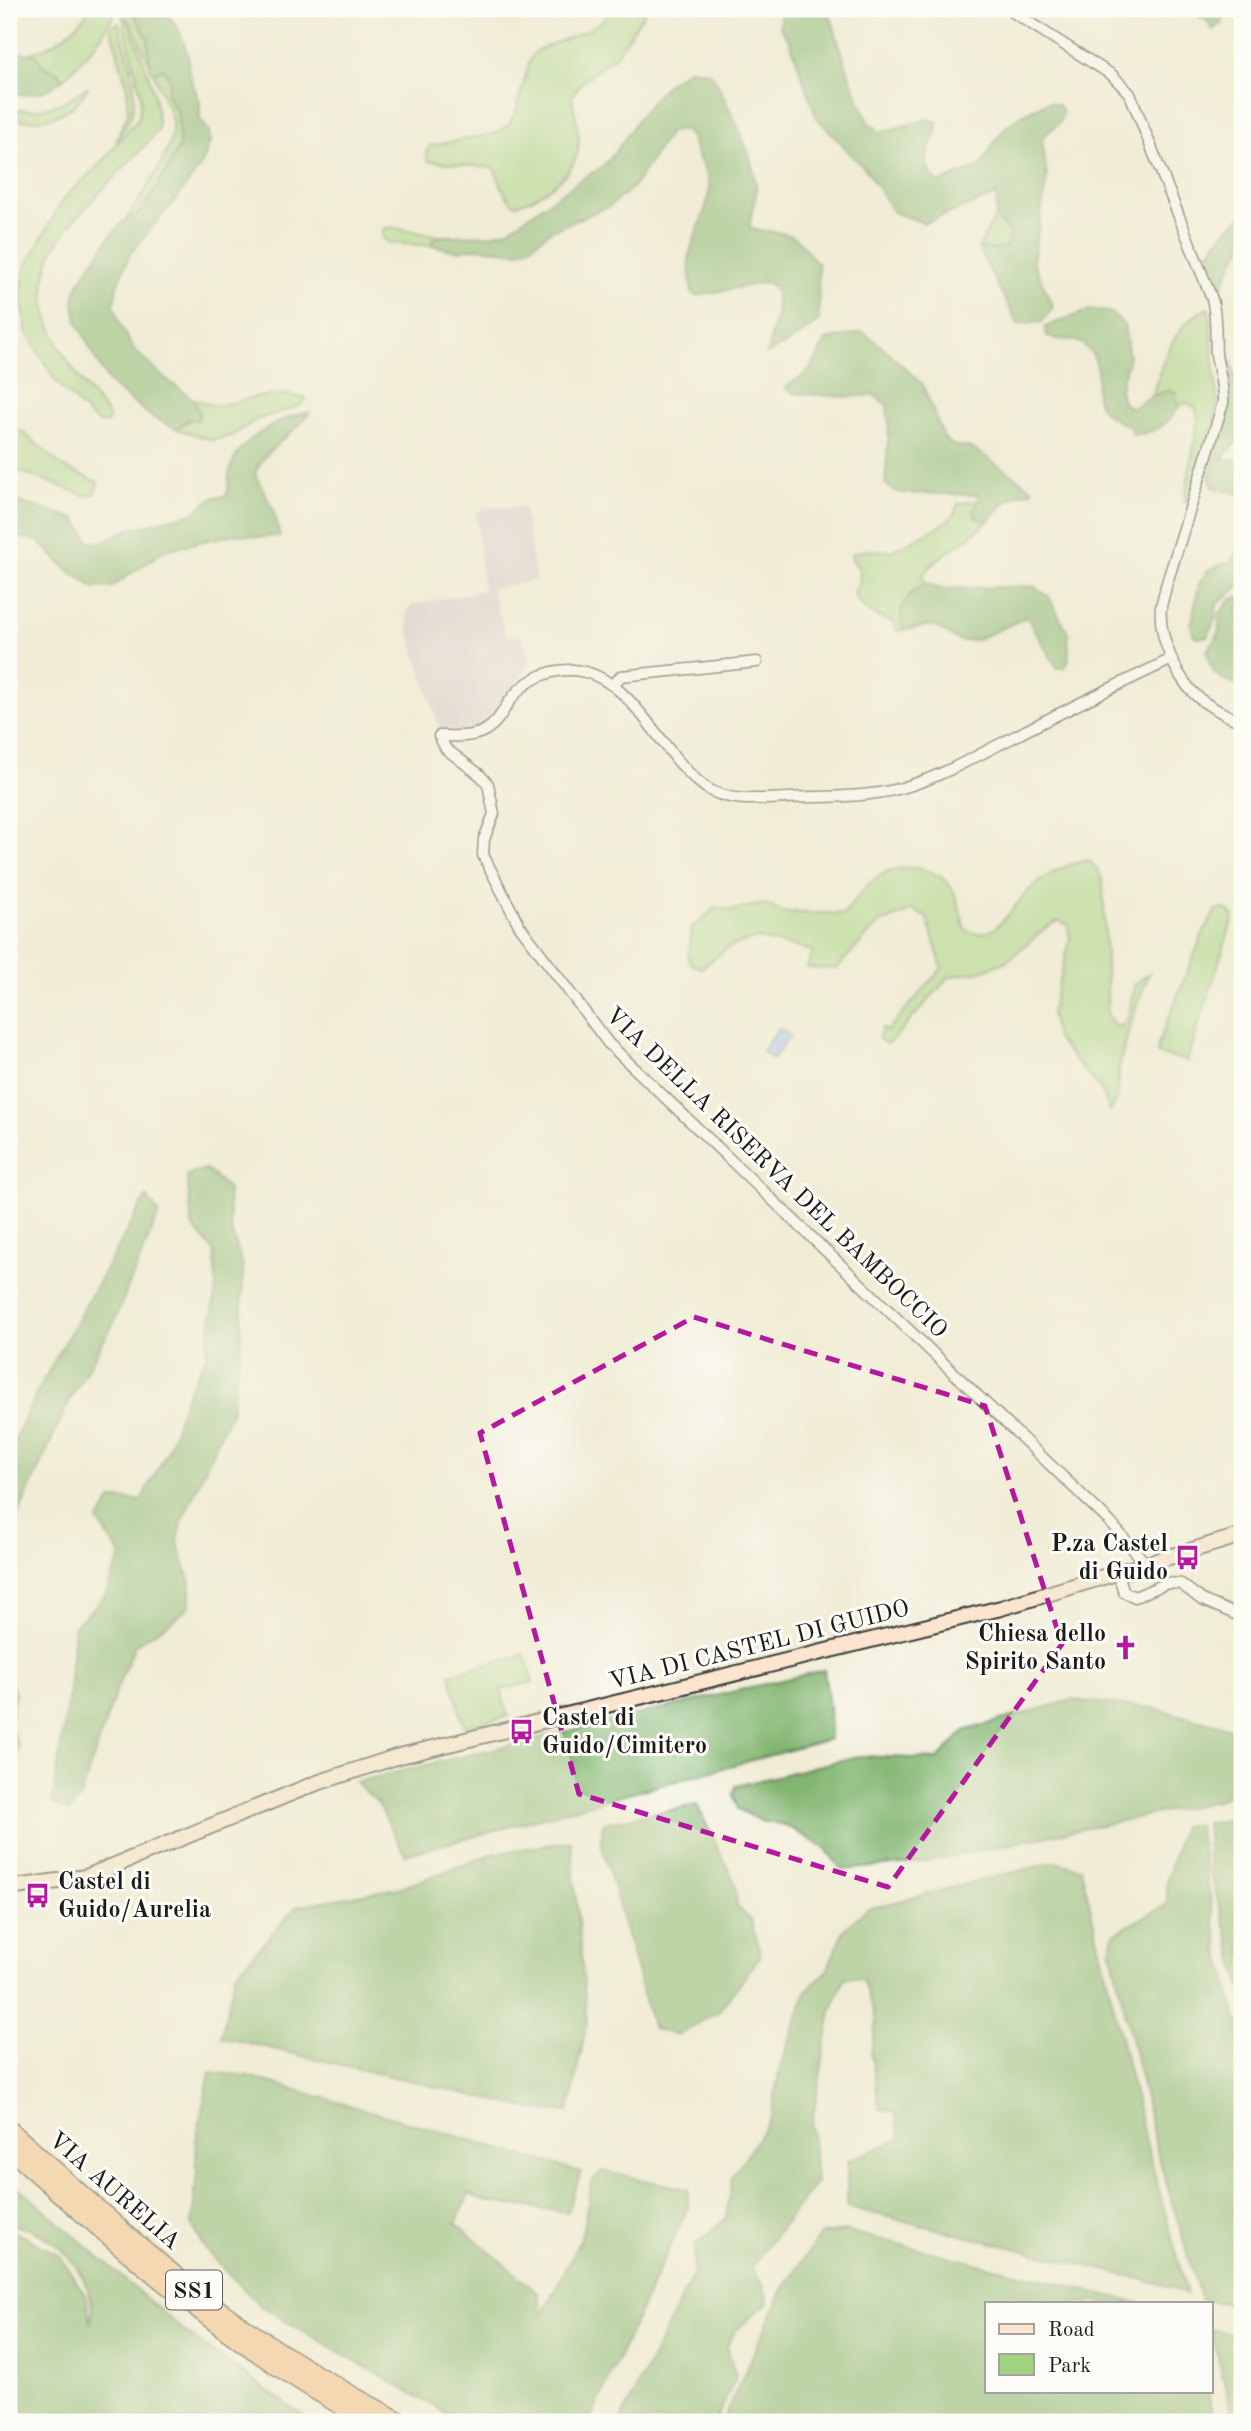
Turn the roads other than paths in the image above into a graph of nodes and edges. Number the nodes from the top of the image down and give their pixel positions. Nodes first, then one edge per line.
1 (1008, 9) edge
2 (1172, 659) junction
3 (757, 662) dead end
4 (613, 685) junction
5 (1242, 723) edge
6 (1242, 1535) edge
7 (1146, 1564) junction
8 (1118, 1574) junction
9 (1242, 1617) edge
10 (9, 1888) edge
11 (9, 2130) edge
12 (9, 2148) edge
13 (372, 2422) edge
14 (401, 2422) edge

1 - 2 street
2 - 4 street
2 - 5 street
3 - 4 street
4 - 7 street, VIA DELLA RISERVA DEL BAMBOCCIO
6 - 7 street, VIA DI CASTEL DI GUIDO
7 - 8 street, VIA DI CASTEL DI GUIDO
8 - 9 street
8 - 10 street, VIA DI CASTEL DI GUIDO
11 - 14 highway, VIA AURELIA / SS1
12 - 13 highway, VIA AURELIA / SS1

